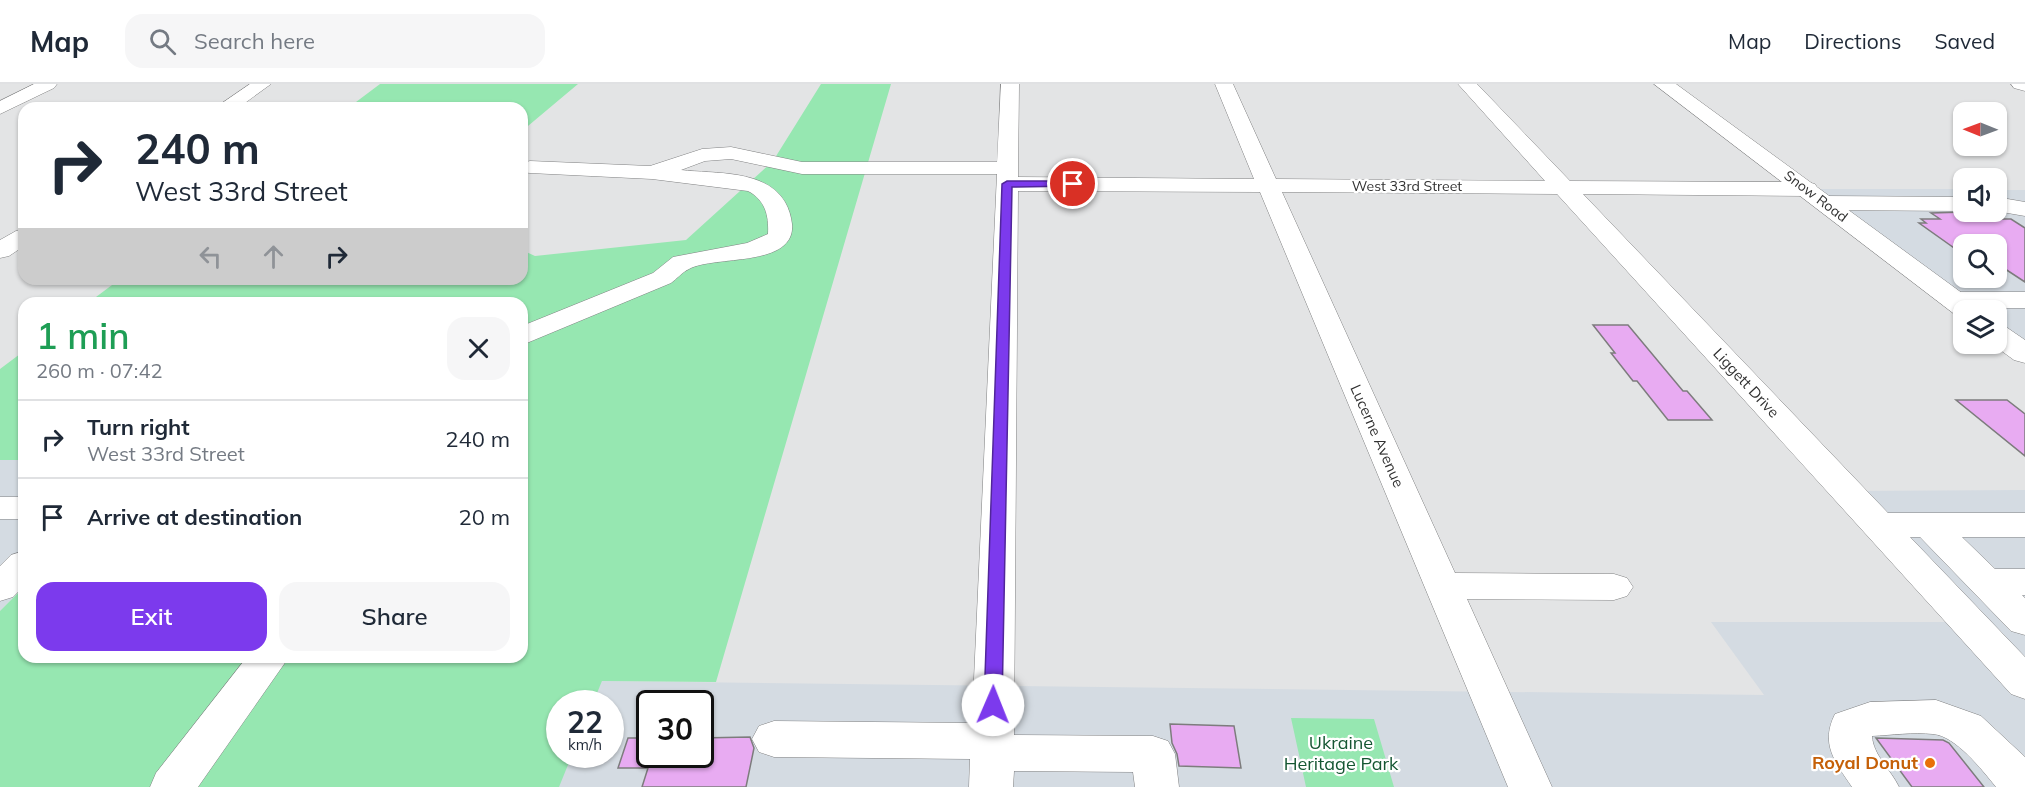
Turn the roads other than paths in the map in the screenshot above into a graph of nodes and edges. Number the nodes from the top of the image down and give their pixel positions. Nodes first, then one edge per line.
1 (48, 84) edge
2 (262, 84) edge
3 (1010, 84) edge
4 (1224, 84) edge
5 (1467, 84) edge
6 (1664, 84) edge
7 (2020, 84) edge
8 (2025, 86) edge
9 (234, 102) edge
10 (0, 108) edge
11 (530, 167) dead end
12 (652, 173) junction
13 (1007, 176) junction
14 (1267, 186) junction
15 (1565, 187) junction
16 (1807, 189) junction
17 (1826, 203) junction
18 (1953, 204) edge
19 (2007, 206) edge
20 (2025, 209) edge
21 (18, 240) edge
22 (0, 251) edge
23 (1953, 300) edge
24 (2025, 300) edge
25 (2007, 301) edge
26 (528, 334) edge
27 (2007, 341) edge
28 (2025, 354) edge
29 (0, 508) edge
30 (18, 508) edge
31 (1878, 525) junction
32 (1929, 525) junction
33 (2025, 525) edge
34 (18, 570) edge
35 (1985, 582) junction
36 (2025, 582) edge
37 (1443, 586) junction
38 (1614, 587) dead end
39 (0, 588) edge
40 (2025, 621) edge
41 (2007, 646) edge
42 (265, 663) edge
43 (2025, 683) edge
44 (774, 740) dead end
45 (992, 760) edge
46 (172, 787) edge
47 (1157, 787) edge
48 (1530, 787) edge
49 (1877, 787) edge
50 (2024, 787) edge

1 - 10 street
2 - 9 street
3 - 13 street
4 - 14 street, Lucerne Avenue
5 - 15 street, Liggett Drive
6 - 16 main road, Snow Road
7 - 8 street
11 - 12 street
12 - 13 street, West 33rd Street
12 - 26 street
13 - 14 street, West 33rd Street
13 - 45 street
14 - 15 street, West 33rd Street
14 - 37 street, Lucerne Avenue
15 - 16 street, West 33rd Street
15 - 31 street, Liggett Drive
16 - 17 main road, Snow Road
17 - 18 street
17 - 23 main road, Snow Road
19 - 20 street
21 - 22 street
24 - 25 street
27 - 28 main road
29 - 30 street
31 - 32 street
31 - 41 street, Liggett Drive
32 - 33 street
32 - 35 street
34 - 39 street
35 - 36 street
35 - 40 street
37 - 38 street
37 - 48 street, Lucerne Avenue
41 - 43 street, Liggett Drive
42 - 46 street
44 - 45 street
45 - 47 street
49 - 50 street

